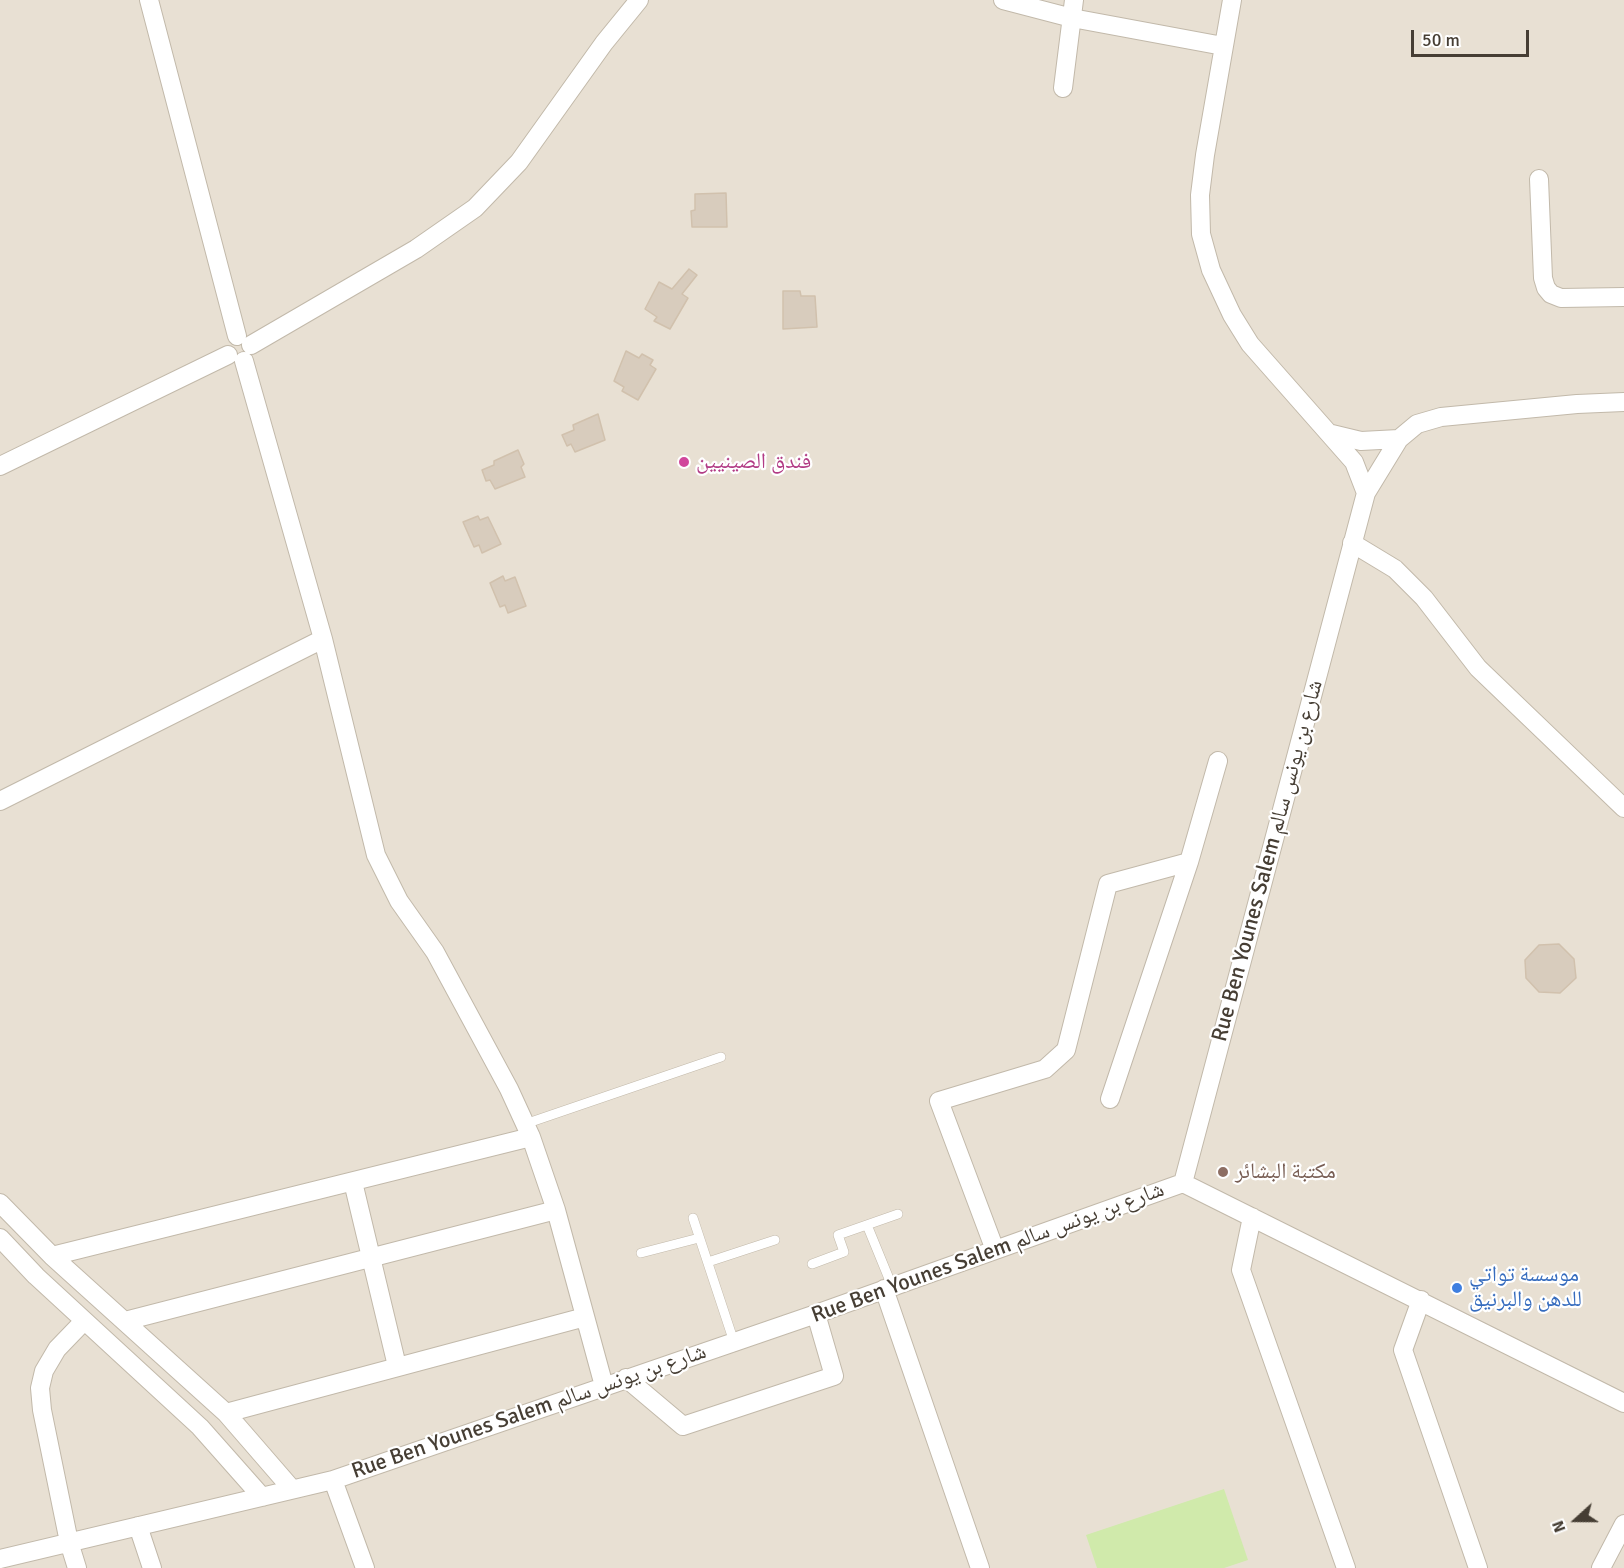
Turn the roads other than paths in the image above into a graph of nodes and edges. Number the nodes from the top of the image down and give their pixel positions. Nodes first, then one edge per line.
1 (149, 0) edge
2 (639, 0) edge
3 (1003, 0) edge
4 (1074, 0) edge
5 (1232, 0) edge
6 (1072, 18) junction
7 (1223, 46) junction
8 (1063, 88) dead end
9 (1539, 179) dead end
10 (1624, 297) edge
11 (240, 349) junction
12 (1624, 402) edge
13 (1332, 434) junction
14 (1399, 439) junction
15 (0, 466) edge
16 (1366, 493) junction
17 (1352, 543) junction
18 (323, 639) junction
19 (1218, 761) dead end
20 (0, 801) edge
21 (1624, 808) edge
22 (1189, 862) junction
23 (721, 1057) dead end
24 (1110, 1099) dead end
25 (528, 1131) junction
26 (353, 1182) junction
27 (1183, 1183) junction
28 (0, 1203) edge
29 (556, 1210) junction
30 (898, 1214) dead end
31 (1252, 1217) junction
32 (693, 1218) dead end
33 (867, 1225) junction
34 (0, 1238) edge
35 (699, 1238) junction
36 (775, 1240) dead end
37 (995, 1250) junction
38 (641, 1252) dead end
39 (52, 1256) junction
40 (372, 1259) junction
41 (708, 1262) junction
42 (812, 1264) dead end
43 (888, 1287) junction
44 (1421, 1300) junction
45 (816, 1314) junction
46 (585, 1317) junction
47 (84, 1321) junction
48 (125, 1322) junction
49 (734, 1342) junction
50 (397, 1366) junction
51 (626, 1378) junction
52 (604, 1386) junction
53 (1624, 1402) edge
54 (226, 1413) junction
55 (333, 1480) junction
56 (291, 1488) junction
57 (262, 1497) junction
58 (138, 1526) junction
59 (1624, 1527) edge
60 (69, 1542) junction
61 (0, 1559) edge
62 (77, 1568) edge
63 (152, 1568) edge
64 (365, 1568) edge
65 (980, 1568) edge
66 (1346, 1568) edge
67 (1478, 1568) edge
68 (1601, 1568) edge

1 - 11 street
2 - 11 street
3 - 6 street
4 - 6 street
5 - 7 street
6 - 7 street
6 - 8 street
7 - 13 street
9 - 10 street
11 - 15 street
11 - 18 street
12 - 14 street, Rue Ben Younes Salem شارع بن يونس سالم
13 - 14 street
13 - 16 street
14 - 16 street, Rue Ben Younes Salem شارع بن يونس سالم
16 - 17 street, Rue Ben Younes Salem شارع بن يونس سالم
17 - 21 street
17 - 27 street, Rue Ben Younes Salem شارع بن يونس سالم
18 - 20 street
18 - 25 street
19 - 22 street
22 - 24 street
22 - 37 street
23 - 25 lane
25 - 26 street
25 - 29 street
26 - 39 street
26 - 40 street
27 - 31 street
27 - 37 street, Rue Ben Younes Salem شارع بن يونس سالم
28 - 39 street
29 - 40 street
29 - 46 street
30 - 33 lane
31 - 44 street
31 - 66 street
32 - 35 lane
33 - 42 lane
33 - 43 lane
34 - 47 street
35 - 38 lane
35 - 41 lane
36 - 41 lane
37 - 43 street, Rue Ben Younes Salem شارع بن يونس سالم
39 - 48 street
40 - 48 street
40 - 50 street
41 - 49 lane
43 - 45 street, Rue Ben Younes Salem شارع بن يونس سالم
43 - 65 street
44 - 53 street
44 - 67 street
45 - 49 street, Rue Ben Younes Salem شارع بن يونس سالم
45 - 51 street
46 - 50 street
46 - 52 street
47 - 57 street
47 - 60 street
48 - 54 street
49 - 51 street, Rue Ben Younes Salem شارع بن يونس سالم
50 - 54 street
51 - 52 street, Rue Ben Younes Salem شارع بن يونس سالم
52 - 55 street, Rue Ben Younes Salem شارع بن يونس سالم
54 - 56 street
55 - 56 street, Rue Ben Younes Salem شارع بن يونس سالم
55 - 64 street
56 - 57 street, Rue Ben Younes Salem شارع بن يونس سالم
57 - 58 street, Rue Ben Younes Salem شارع بن يونس سالم
58 - 60 street, Rue Ben Younes Salem شارع بن يونس سالم
58 - 63 street
59 - 68 street
60 - 61 street, Rue Ben Younes Salem شارع بن يونس سالم
60 - 62 street

